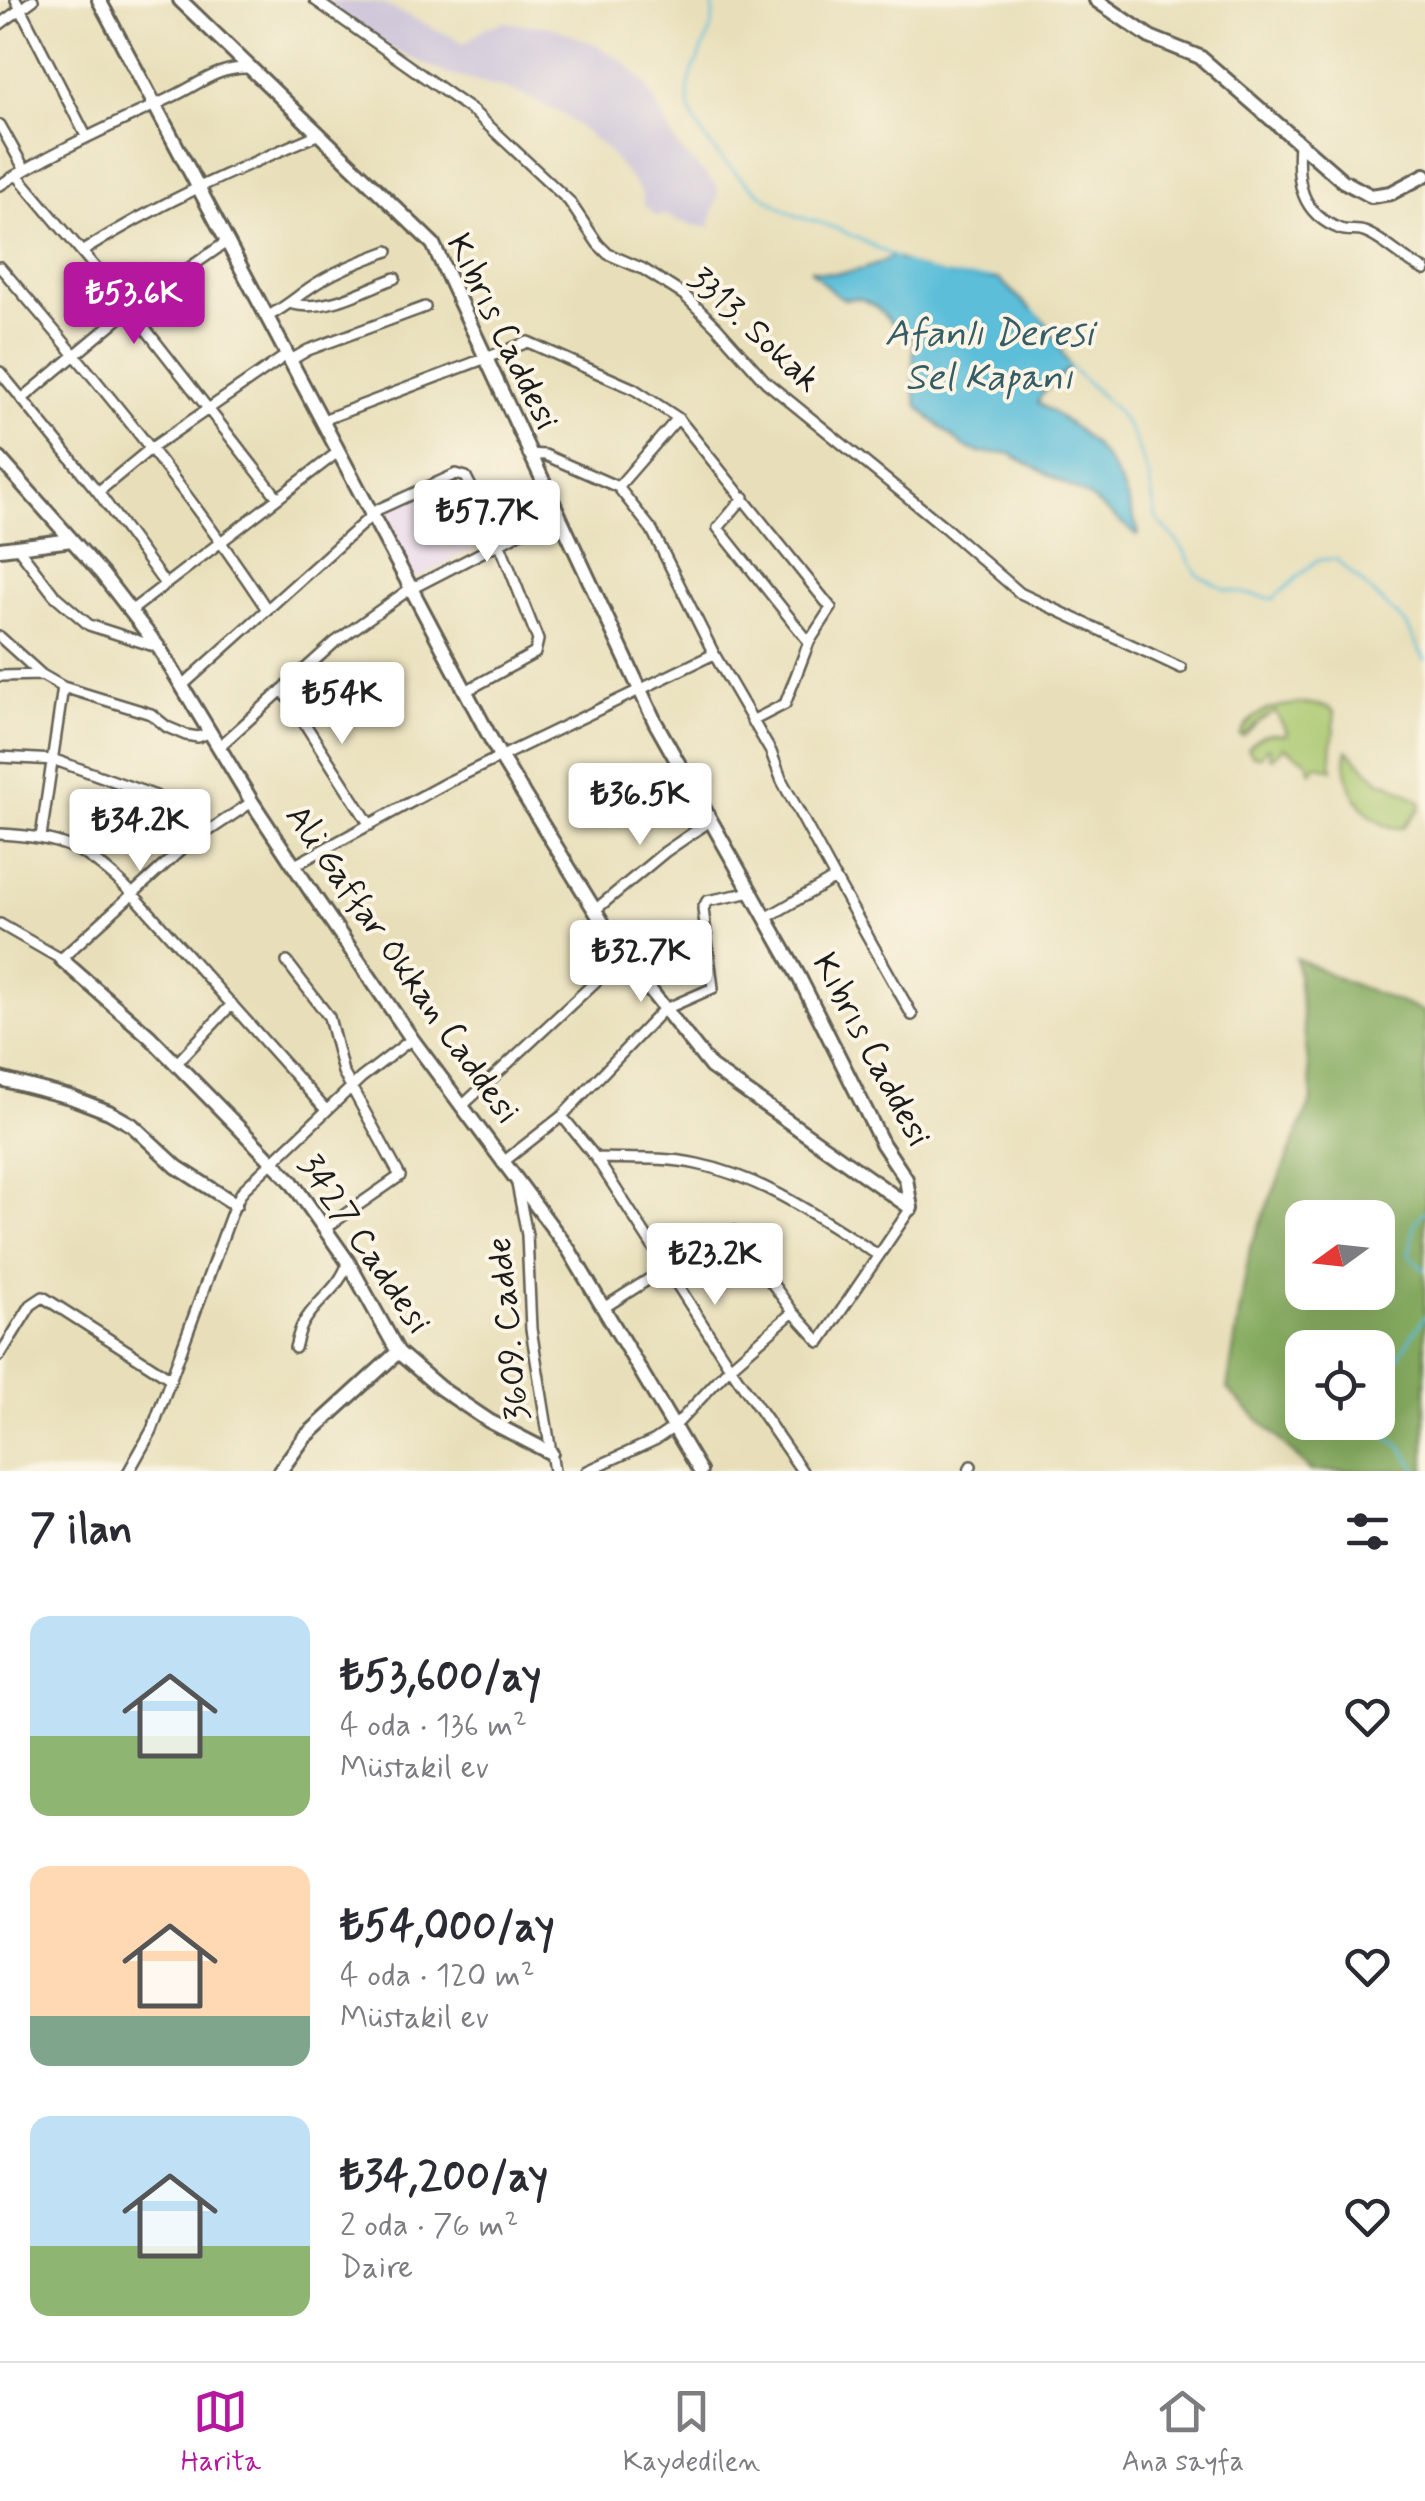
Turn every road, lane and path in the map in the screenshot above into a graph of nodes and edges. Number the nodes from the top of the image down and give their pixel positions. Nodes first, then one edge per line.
1 (33, 0) edge
2 (99, 0) edge
3 (180, 0) edge
4 (315, 0) edge
5 (1096, 0) edge
6 (18, 4) edge
7 (0, 24) edge
8 (250, 68) junction
9 (156, 104) junction
10 (0, 125) edge
11 (319, 134) junction
12 (86, 136) junction
13 (1299, 144) junction
14 (20, 172) junction
15 (1425, 175) edge
16 (0, 185) edge
17 (199, 185) junction
18 (228, 240) junction
19 (82, 251) junction
20 (388, 252) dead end
21 (0, 267) edge
22 (1425, 270) edge
23 (396, 278) dead end
24 (293, 304) junction
25 (425, 307) dead end
26 (130, 309) junction
27 (268, 316) junction
28 (74, 354) junction
29 (290, 357) junction
30 (486, 360) junction
31 (0, 372) edge
32 (22, 399) junction
33 (208, 410) junction
34 (678, 418) junction
35 (323, 420) junction
36 (150, 449) junction
37 (338, 452) junction
38 (528, 454) junction
39 (0, 459) edge
40 (618, 487) junction
41 (98, 492) junction
42 (744, 496) junction
43 (278, 498) junction
44 (556, 514) junction
45 (373, 517) junction
46 (72, 540) junction
47 (222, 541) junction
48 (498, 542) junction
49 (18, 548) junction
50 (0, 549) edge
51 (165, 584) junction
52 (411, 588) junction
53 (266, 608) junction
54 (132, 610) junction
55 (0, 636) edge
56 (809, 642) junction
57 (159, 648) junction
58 (714, 654) junction
59 (1181, 668) dead end
60 (42, 674) junction
61 (0, 676) edge
62 (183, 685) junction
63 (63, 687) junction
64 (639, 688) junction
65 (283, 690) junction
66 (466, 691) junction
67 (752, 721) junction
68 (211, 732) junction
69 (220, 746) junction
70 (500, 756) junction
71 (0, 758) edge
72 (55, 760) junction
73 (156, 796) dead end
74 (252, 802) junction
75 (710, 821) junction
76 (370, 826) junction
77 (0, 834) edge
78 (42, 837) junction
79 (294, 865) junction
80 (834, 878) junction
81 (752, 892) junction
82 (132, 893) junction
83 (594, 910) junction
84 (766, 918) junction
85 (0, 924) edge
86 (623, 956) junction
87 (61, 959) junction
88 (287, 962) dead end
89 (232, 1004) junction
90 (662, 1010) junction
91 (912, 1015) dead end
92 (412, 1039) junction
93 (176, 1064) junction
94 (0, 1080) edge
95 (351, 1087) junction
96 (461, 1107) junction
97 (326, 1110) junction
98 (562, 1116) junction
99 (596, 1158) junction
100 (272, 1162) junction
101 (502, 1163) junction
102 (516, 1182) junction
103 (235, 1204) junction
104 (911, 1208) junction
105 (324, 1229) junction
106 (878, 1255) junction
107 (348, 1262) junction
108 (666, 1269) junction
109 (605, 1307) junction
110 (793, 1312) junction
111 (294, 1348) dead end
112 (398, 1352) junction
113 (0, 1355) edge
114 (730, 1367) junction
115 (171, 1379) junction
116 (674, 1426) junction
117 (550, 1452) junction
118 (129, 1471) edge
119 (280, 1471) edge
120 (554, 1471) edge
121 (587, 1471) edge
122 (700, 1471) edge
123 (802, 1471) edge

1 - 6 street
2 - 9 street
3 - 8 street, Kıbrıs Caddesi
4 - 59 street, 3313. Sokak
5 - 13 street
6 - 7 street
6 - 12 street
8 - 9 street
8 - 11 street, Kıbrıs Caddesi
9 - 12 street
9 - 17 street
10 - 14 street
11 - 17 street
11 - 30 street, Kıbrıs Caddesi
12 - 14 street
13 - 15 street
13 - 22 street
14 - 16 street
14 - 19 street
17 - 18 street
17 - 19 street
18 - 26 street
18 - 27 street
19 - 26 street
20 - 24 street
21 - 28 street
23 - 24 street
24 - 27 street
25 - 29 street
26 - 28 street
26 - 33 street
27 - 29 street
28 - 32 street
28 - 36 street
29 - 33 street
29 - 35 street
30 - 34 street
30 - 35 street
30 - 38 street, Kıbrıs Caddesi
31 - 32 street
32 - 41 street
33 - 36 street
33 - 43 street
34 - 40 street
34 - 42 street
35 - 37 street
36 - 41 street
36 - 47 street
37 - 43 street
37 - 45 street
38 - 40 street
38 - 44 street, Kıbrıs Caddesi
39 - 46 street, Ali Gaffar Okkan Caddesi
40 - 58 street
41 - 51 street
42 - 56 street
42 - 56 street
43 - 47 street
44 - 48 street
44 - 64 street, Kıbrıs Caddesi
45 - 48 street
45 - 52 street
45 - 53 street
46 - 49 street
46 - 54 street, Ali Gaffar Okkan Caddesi
47 - 51 street
47 - 53 street
48 - 52 street
48 - 66 street
49 - 50 street
49 - 57 street
51 - 54 street
52 - 65 street
52 - 66 street
53 - 62 street
54 - 57 street, Ali Gaffar Okkan Caddesi
55 - 60 street
56 - 67 street
57 - 62 street, Ali Gaffar Okkan Caddesi
58 - 64 street
58 - 67 street
60 - 61 street
60 - 63 street
62 - 68 street, Ali Gaffar Okkan Caddesi
63 - 68 street
63 - 72 street
64 - 70 street
64 - 75 street, Kıbrıs Caddesi
65 - 69 street
65 - 76 street
66 - 70 street
67 - 80 street
68 - 69 street, Ali Gaffar Okkan Caddesi
69 - 74 street, Ali Gaffar Okkan Caddesi
70 - 76 street
70 - 83 street
71 - 72 street
72 - 73 street
72 - 78 street
74 - 79 street, Ali Gaffar Okkan Caddesi
74 - 82 street
75 - 81 street, Kıbrıs Caddesi
75 - 83 street
76 - 79 street
77 - 78 street
78 - 82 street
79 - 92 street, Ali Gaffar Okkan Caddesi
80 - 84 street
80 - 91 street
81 - 84 street, Kıbrıs Caddesi
81 - 90 street
82 - 87 street
82 - 89 street
83 - 86 street
84 - 104 street, Kıbrıs Caddesi
85 - 87 street
86 - 90 street
86 - 96 street
87 - 93 street, 3427 Caddesi
88 - 95 street
89 - 93 street
89 - 97 street
90 - 98 street
90 - 104 street
92 - 95 street
92 - 96 street, Ali Gaffar Okkan Caddesi
93 - 100 street, 3427 Caddesi
94 - 103 street
95 - 97 street
95 - 105 street
96 - 101 street, Ali Gaffar Okkan Caddesi
97 - 100 street
98 - 99 street
98 - 101 street
99 - 106 street
99 - 108 street
100 - 103 street
100 - 105 street, 3427 Caddesi
101 - 102 street, Ali Gaffar Okkan Caddesi
102 - 109 street, Ali Gaffar Okkan Caddesi
102 - 117 street, 3609. Cadde
103 - 115 street
104 - 106 street
105 - 107 street, 3427 Caddesi
106 - 110 street
107 - 111 street
107 - 112 street, 3427 Caddesi
108 - 109 street
108 - 110 street
108 - 114 street
109 - 116 street, Ali Gaffar Okkan Caddesi
110 - 114 street
112 - 117 street, 3427 Caddesi
112 - 119 street
113 - 115 street
114 - 116 street
114 - 123 street
115 - 118 street
116 - 121 street
116 - 122 street, Ali Gaffar Okkan Caddesi
117 - 120 street, 3609. Cadde

